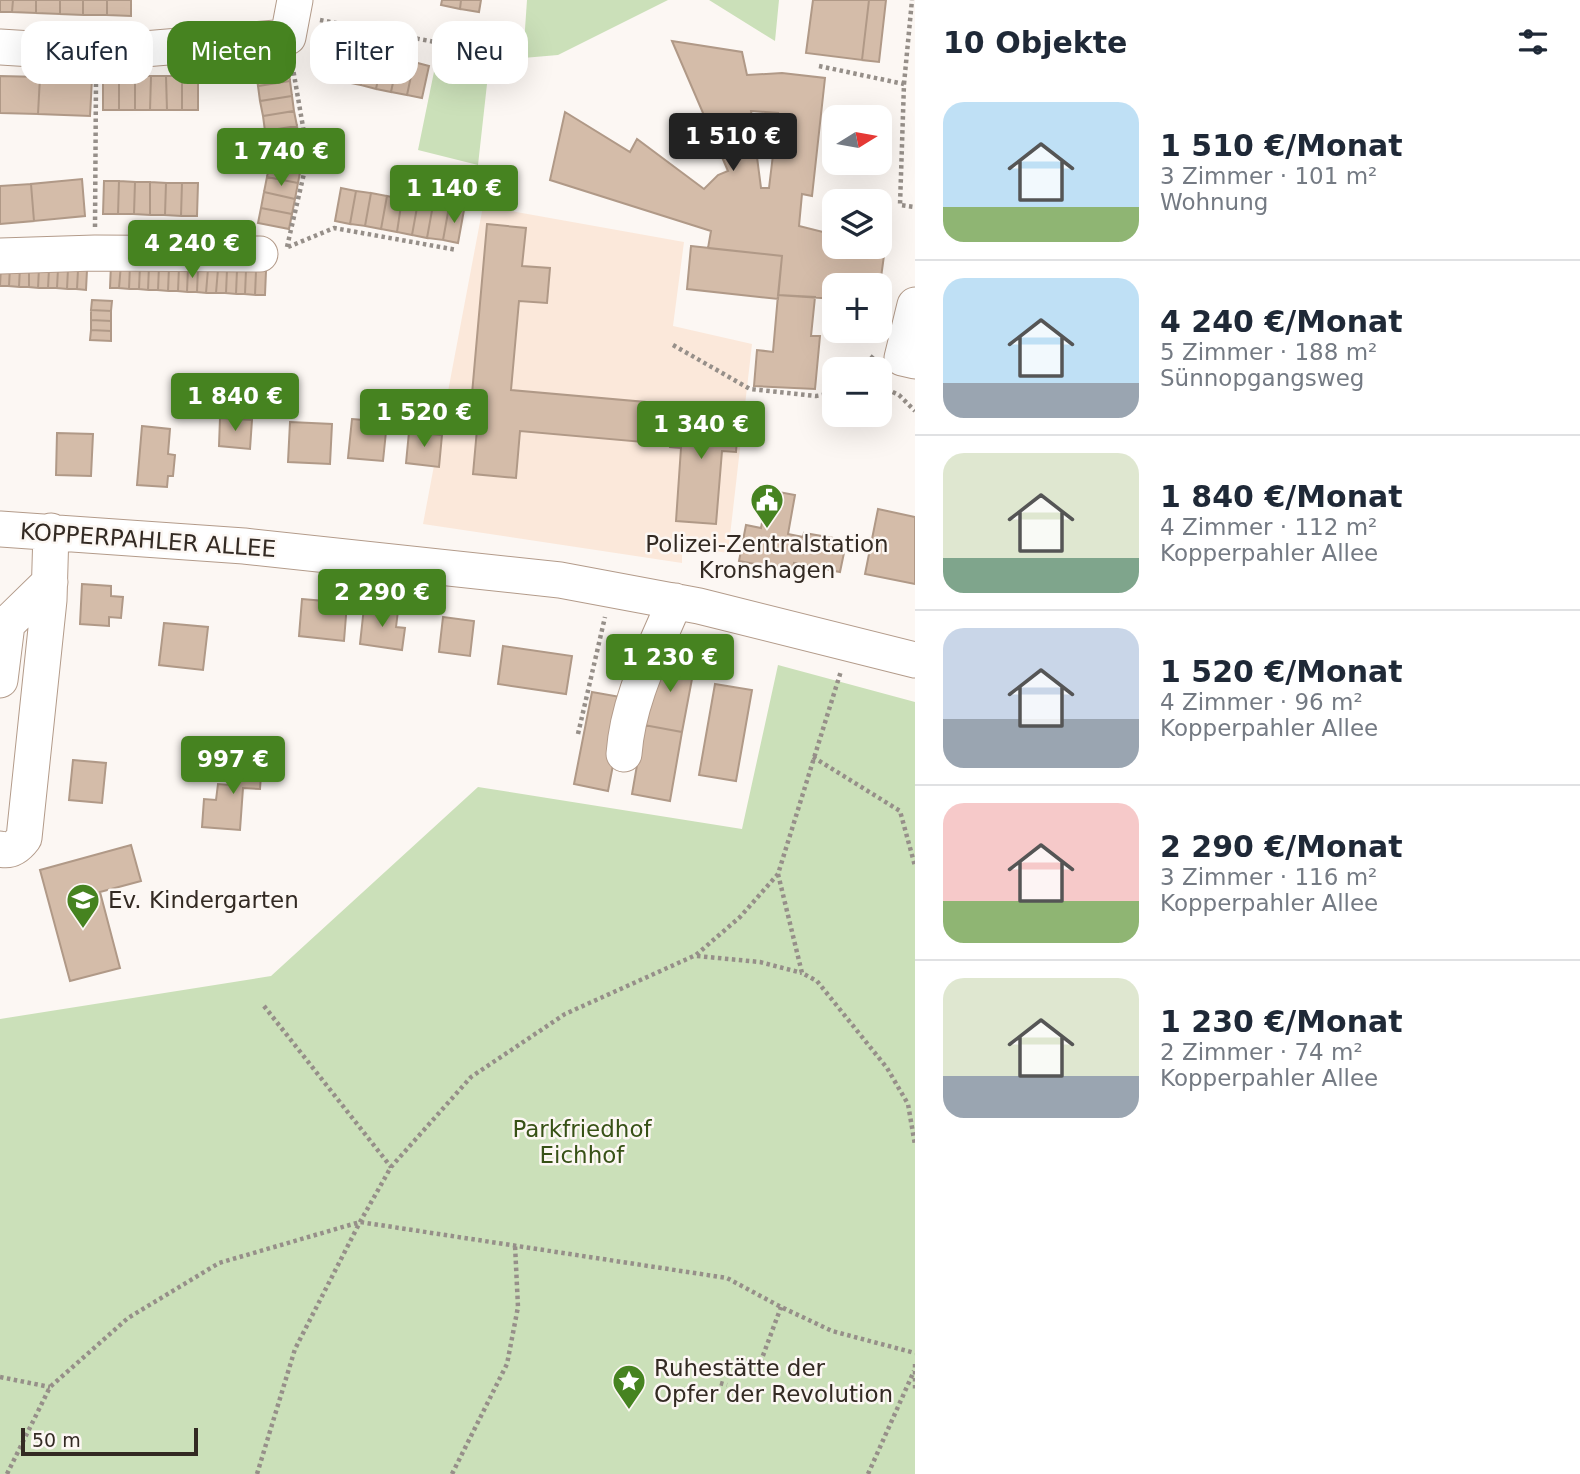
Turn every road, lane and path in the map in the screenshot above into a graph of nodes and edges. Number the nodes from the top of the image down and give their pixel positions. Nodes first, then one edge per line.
1 (912, 0) edge
2 (292, 17) edge
3 (432, 42) edge
4 (153, 43) edge
5 (0, 47) edge
6 (21, 48) edge
7 (819, 66) dead end
8 (96, 84) edge
9 (904, 84) junction
10 (915, 206) edge
11 (457, 250) dead end
12 (274, 251) junction
13 (95, 253) junction
14 (0, 256) edge
15 (915, 305) edge
16 (673, 345) dead end
17 (915, 361) edge
18 (892, 392) edge
19 (822, 395) edge
20 (915, 411) edge
21 (0, 529) edge
22 (51, 531) junction
23 (50, 582) junction
24 (611, 589) junction
25 (676, 601) junction
26 (850, 643) junction
27 (915, 660) edge
28 (0, 680) edge
29 (578, 734) dead end
30 (624, 754) dead end
31 (813, 757) junction
32 (0, 849) edge
33 (915, 866) edge
34 (778, 874) junction
35 (696, 956) junction
36 (802, 973) junction
37 (264, 1006) dead end
38 (915, 1099) edge
39 (908, 1104) junction
40 (915, 1145) edge
41 (390, 1167) junction
42 (360, 1222) junction
43 (515, 1245) junction
44 (781, 1307) junction
45 (915, 1353) edge
46 (914, 1368) edge
47 (758, 1369) dead end
48 (0, 1377) edge
49 (720, 1383) dead end
50 (727, 1385) dead end
51 (50, 1387) junction
52 (915, 1390) edge
53 (7, 1474) edge
54 (257, 1474) edge
55 (452, 1474) edge
56 (868, 1474) edge

1 - 9 path
2 - 3 path
2 - 4 street
2 - 12 path
5 - 6 street
7 - 9 path
8 - 13 path
9 - 10 path
11 - 12 path
12 - 13 street
13 - 14 street
15 - 17 street
16 - 19 path
18 - 20 path
21 - 22 street, KOPPERPAHLER ALLEE
22 - 23 street
22 - 24 street, KOPPERPAHLER ALLEE
23 - 28 street
23 - 32 street
24 - 25 street, KOPPERPAHLER ALLEE
24 - 29 path
25 - 26 street, KOPPERPAHLER ALLEE
25 - 30 street
26 - 27 street, KOPPERPAHLER ALLEE
26 - 31 path
31 - 33 path
31 - 34 path
34 - 35 path
34 - 36 path
35 - 36 path
35 - 41 path
36 - 39 path
37 - 41 path
38 - 39 path
39 - 40 path
41 - 42 path
42 - 43 path
42 - 51 path
42 - 54 path
43 - 44 path
43 - 55 path
44 - 45 path
44 - 47 path
46 - 52 path
46 - 56 path
48 - 51 path
49 - 50 path
51 - 53 path

